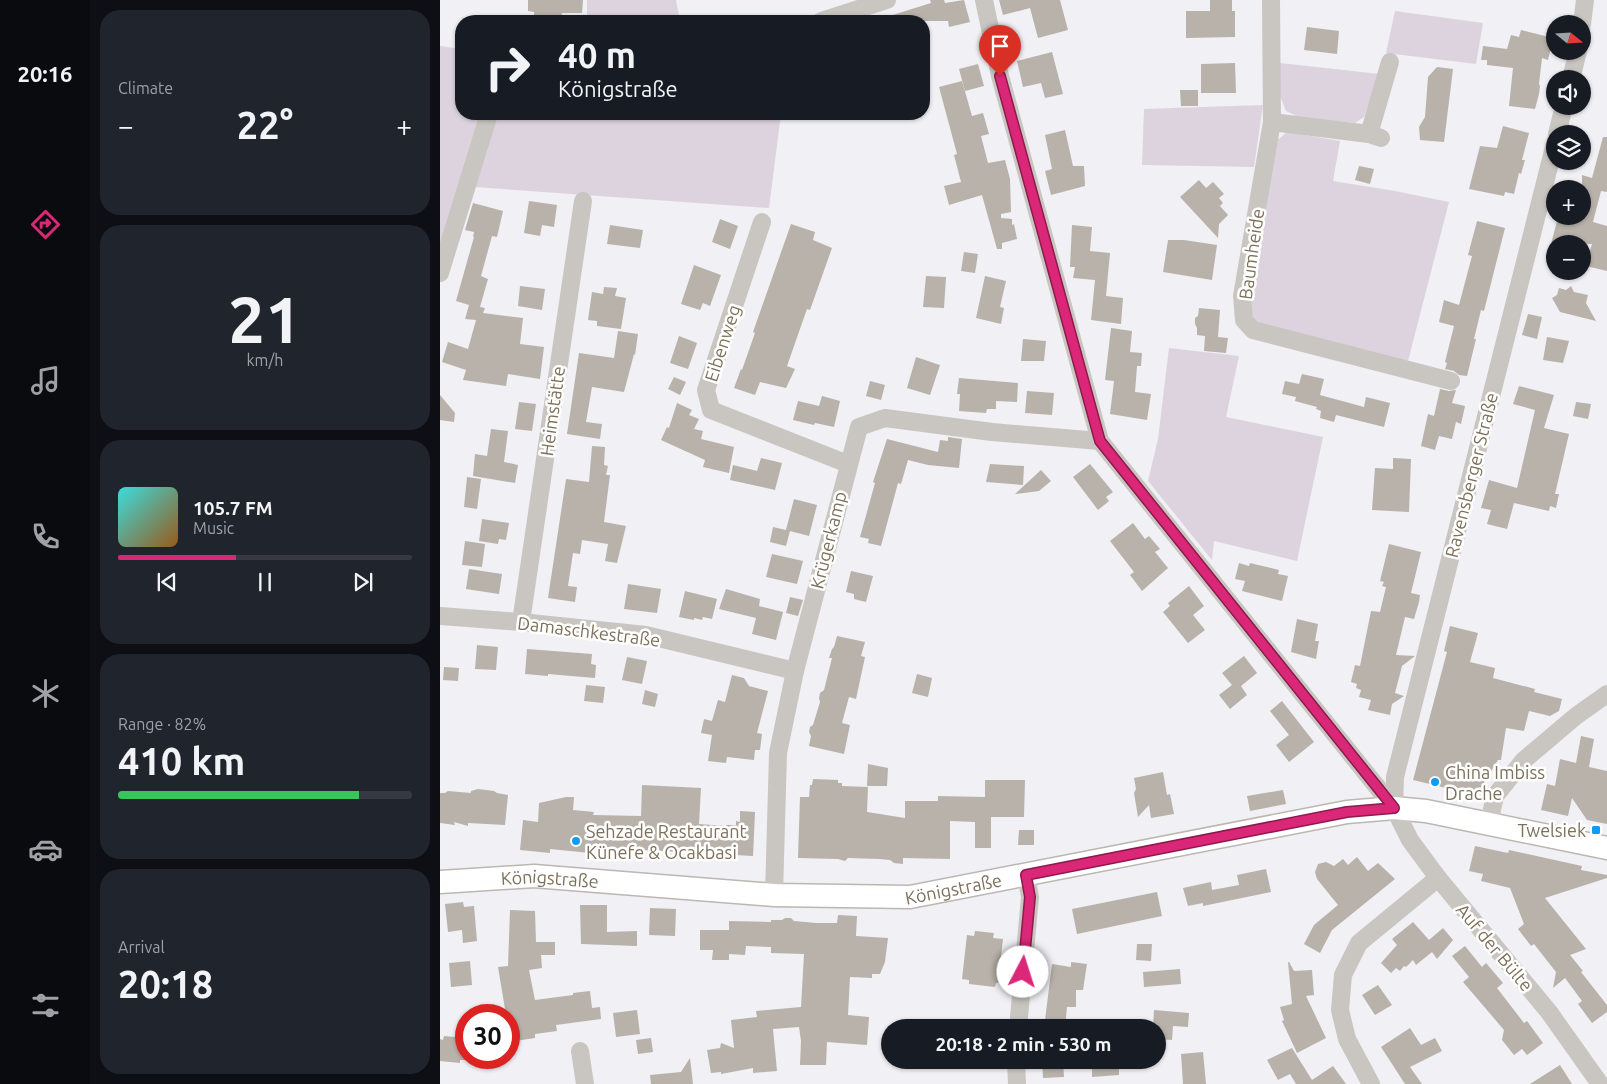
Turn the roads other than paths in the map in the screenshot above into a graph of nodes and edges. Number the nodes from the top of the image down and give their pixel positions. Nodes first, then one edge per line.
1 (886, 0) edge
2 (984, 0) edge
3 (1271, 0) edge
4 (1585, 0) edge
5 (840, 15) edge
6 (1583, 15) edge
7 (1390, 62) dead end
8 (488, 120) edge
9 (1272, 122) junction
10 (1548, 170) edge
11 (583, 200) dead end
12 (762, 222) dead end
13 (440, 273) edge
14 (1451, 381) dead end
15 (1100, 441) junction
16 (848, 464) junction
17 (440, 616) edge
18 (522, 622) junction
19 (795, 671) junction
20 (1607, 694) edge
21 (1394, 808) junction
22 (1489, 823) junction
23 (1607, 848) edge
24 (1026, 875) junction
25 (1438, 878) junction
26 (440, 882) edge
27 (774, 895) junction
28 (1019, 1019) edge
29 (580, 1051) dead end
30 (1016, 1069) edge
31 (585, 1084) edge
32 (1017, 1084) edge
33 (1371, 1084) edge
34 (1600, 1084) edge

1 - 5 street
2 - 15 street
3 - 9 street, Baumheide
4 - 6 street
7 - 9 street
8 - 13 street
9 - 14 street, Baumheide
10 - 21 street, Ravensberger Straße
11 - 18 street, Heimstätte
12 - 16 street, Eibenweg
15 - 16 street, Krügerkamp
15 - 21 street, Auf der Bülte
16 - 19 street, Krügerkamp
17 - 18 street, Damaschkestraße
18 - 19 street, Damaschkestraße
19 - 27 street, Krügerkamp
20 - 22 street
21 - 22 main road, Königstraße
21 - 24 main road, Königstraße
21 - 25 street, Auf der Bülte
22 - 23 main road, Königstraße
24 - 27 main road, Königstraße
24 - 28 street
25 - 33 street
25 - 34 street, Auf der Bülte
26 - 27 main road, Königstraße
29 - 31 street
30 - 32 street

